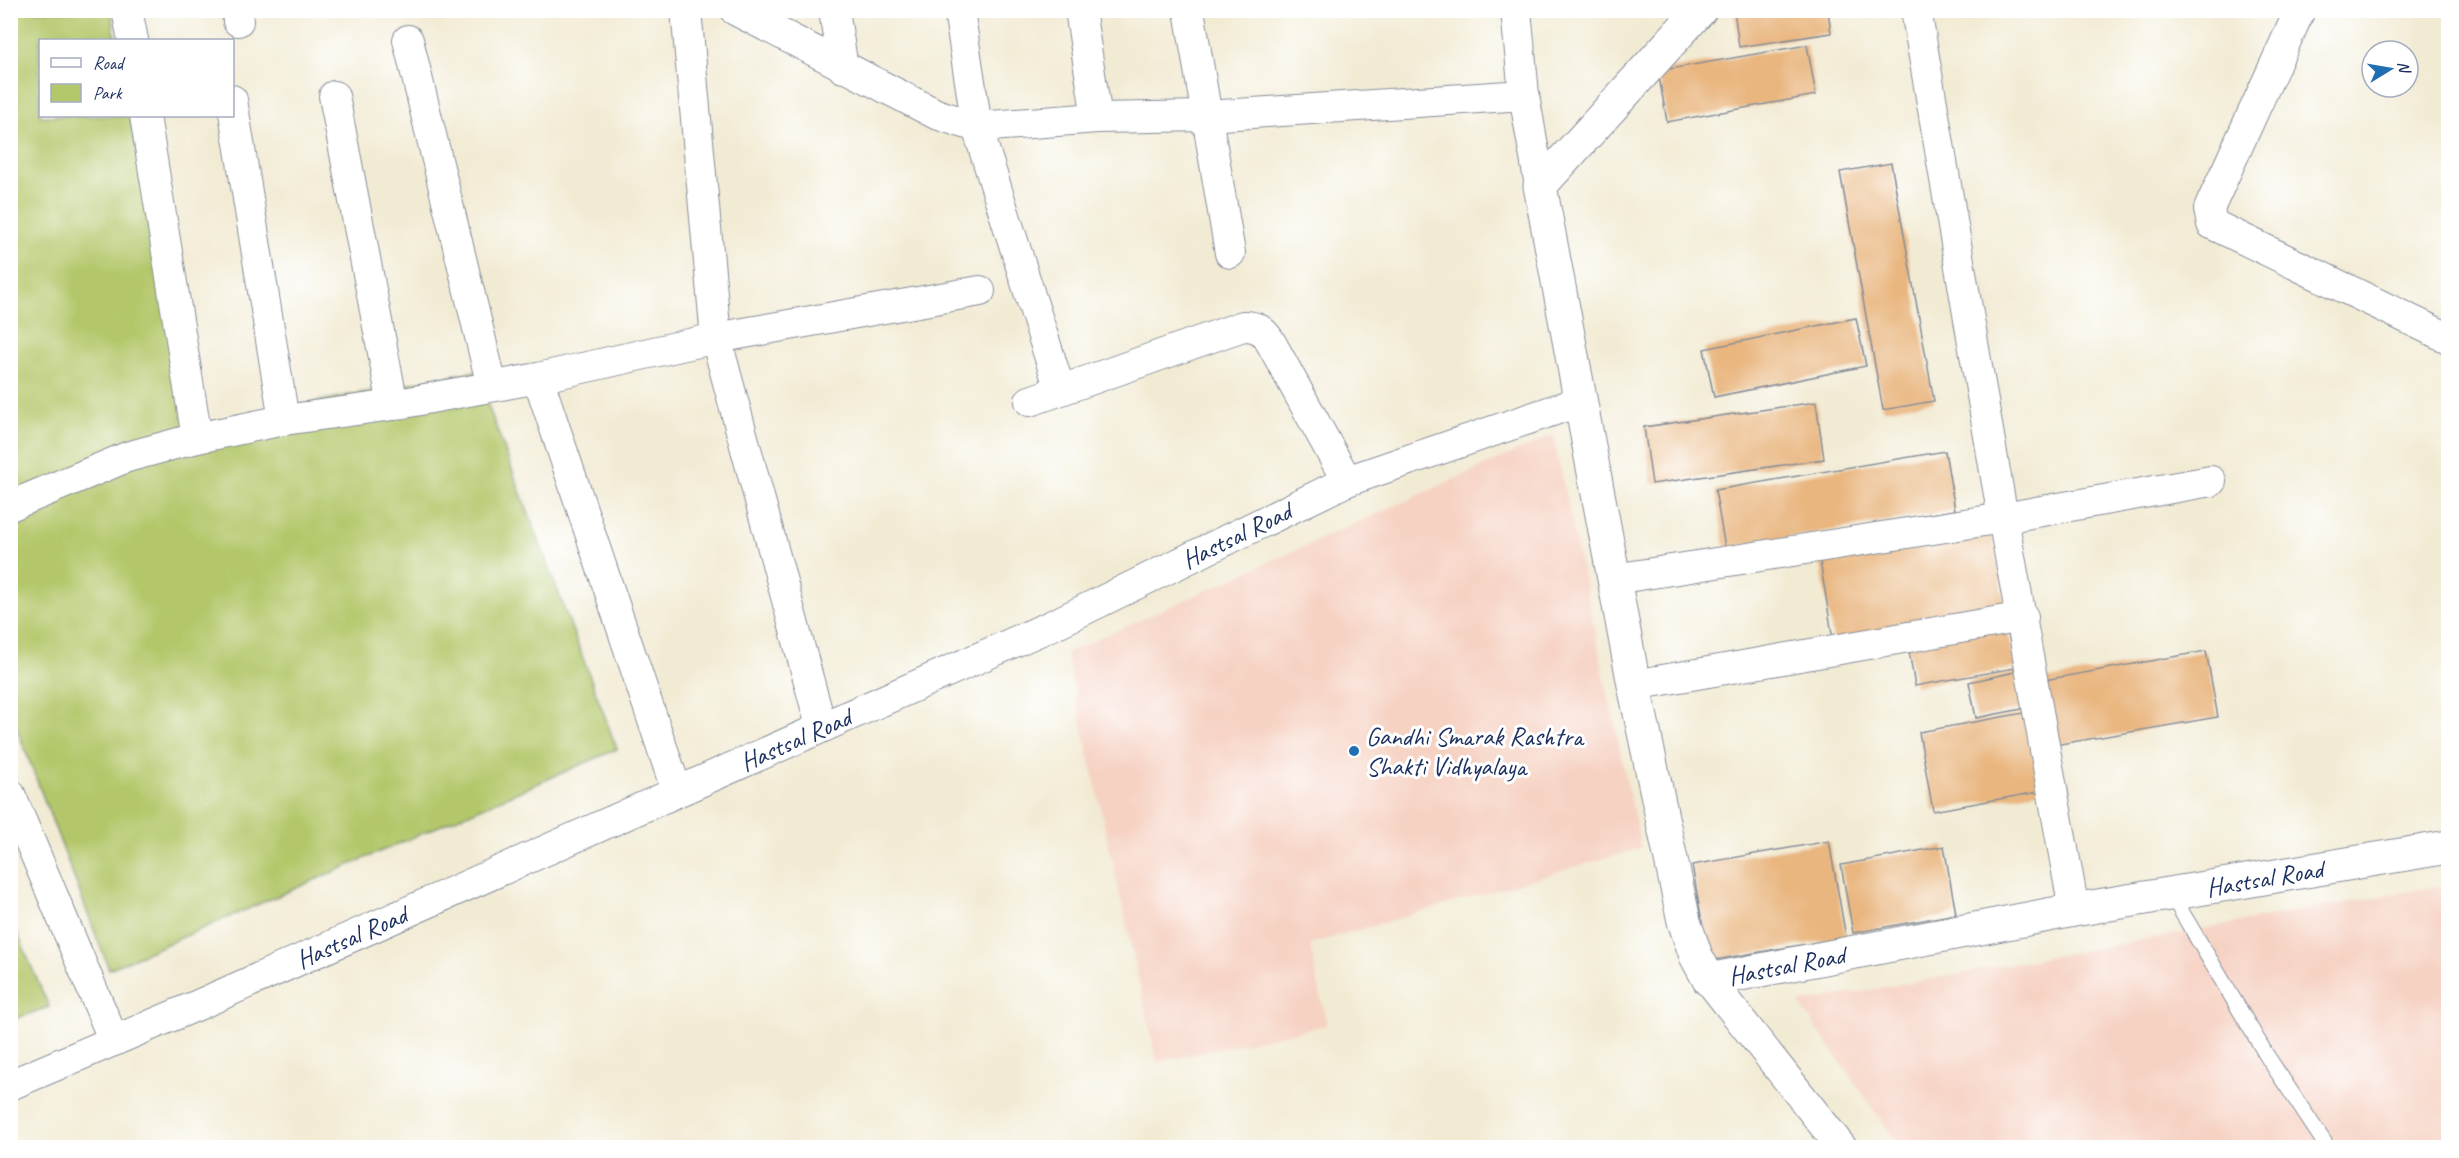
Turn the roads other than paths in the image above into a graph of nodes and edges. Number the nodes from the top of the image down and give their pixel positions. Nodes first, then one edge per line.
1 (127, 10) edge
2 (686, 10) edge
3 (735, 10) edge
4 (834, 10) edge
5 (959, 10) edge
6 (1080, 10) edge
7 (1189, 10) edge
8 (1516, 10) edge
9 (1700, 10) edge
10 (1916, 10) edge
11 (2300, 10) edge
12 (133, 39) edge
13 (408, 40) dead end
14 (843, 68) junction
15 (1524, 95) junction
16 (334, 96) dead end
17 (234, 112) edge
18 (1206, 116) junction
19 (146, 117) edge
20 (1097, 118) junction
21 (977, 127) junction
22 (1540, 186) junction
23 (1230, 253) dead end
24 (980, 291) dead end
25 (716, 338) junction
26 (2448, 338) edge
27 (538, 378) junction
28 (492, 387) junction
29 (1060, 390) junction
30 (1030, 401) dead end
31 (1581, 401) junction
32 (393, 405) junction
33 (284, 420) junction
34 (197, 438) junction
35 (2211, 481) dead end
36 (1347, 482) junction
37 (10, 506) edge
38 (2003, 518) junction
39 (1614, 579) junction
40 (2023, 617) junction
41 (1634, 685) junction
42 (821, 726) junction
43 (677, 792) junction
44 (10, 794) edge
45 (16, 826) edge
46 (2448, 847) edge
47 (2171, 894) junction
48 (2074, 910) junction
49 (1708, 980) junction
50 (114, 1041) junction
51 (10, 1085) edge
52 (1842, 1148) edge
53 (2328, 1148) edge

1 - 12 street
2 - 25 street
3 - 14 street
4 - 14 street
5 - 21 street
6 - 20 street
7 - 18 street
8 - 15 street
9 - 22 street
10 - 38 street
11 - 26 street
13 - 28 street
14 - 21 street
15 - 18 street
15 - 22 street
16 - 32 street
17 - 33 street
18 - 20 street
18 - 23 street
19 - 34 street
20 - 21 street
21 - 29 street
22 - 31 street, Hastsal Road
24 - 25 street
25 - 27 street
25 - 42 street
27 - 28 street
27 - 43 street
28 - 32 street
29 - 30 street
29 - 36 street
31 - 36 street, Hastsal Road
31 - 39 street, Hastsal Road
32 - 33 street
33 - 34 street
34 - 37 street
35 - 38 street
36 - 42 street, Hastsal Road
38 - 39 street
38 - 40 street
39 - 41 street, Hastsal Road
40 - 41 street
40 - 48 street
41 - 49 street, Hastsal Road
42 - 43 street, Hastsal Road
43 - 50 street, Hastsal Road
44 - 45 street
45 - 50 street
46 - 47 street, Hastsal Road
47 - 48 street, Hastsal Road
47 - 53 lane
48 - 49 street, Hastsal Road
49 - 52 street
50 - 51 street, Hastsal Road

